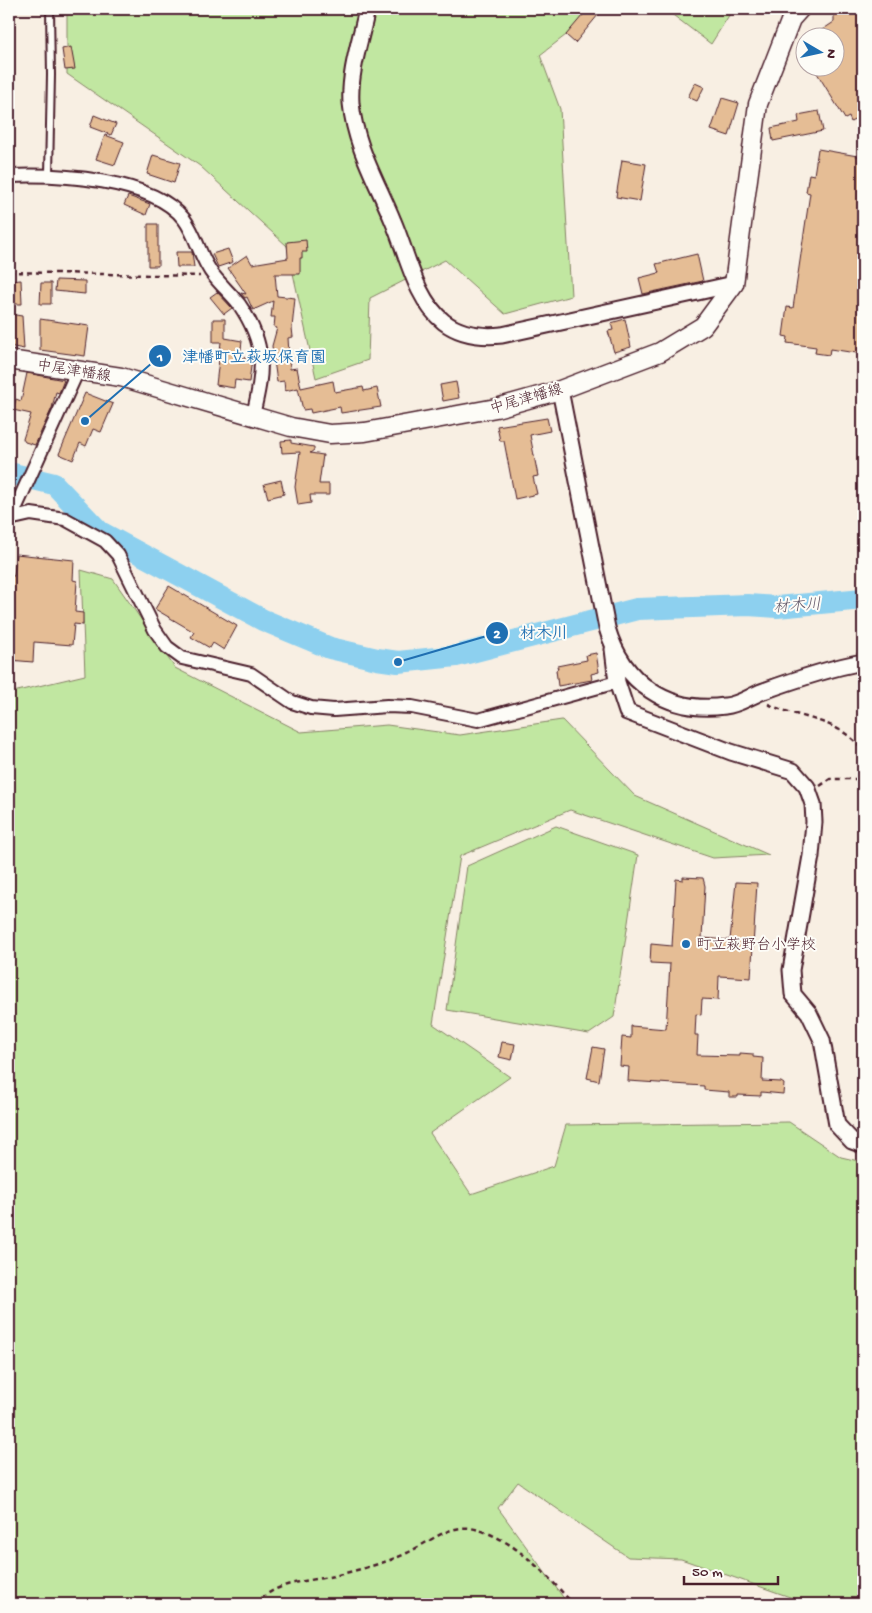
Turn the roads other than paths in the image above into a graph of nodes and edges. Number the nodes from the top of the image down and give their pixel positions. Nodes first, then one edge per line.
1 (50, 9) edge
2 (367, 9) edge
3 (800, 9) edge
4 (49, 174) junction
5 (9, 176) edge
6 (734, 284) junction
7 (9, 360) edge
8 (78, 370) junction
9 (560, 390) junction
10 (253, 415) junction
11 (10, 518) edge
12 (613, 649) junction
13 (863, 662) edge
14 (617, 682) junction
15 (863, 1145) edge

1 - 4 lane
2 - 6 street
3 - 6 main road, 中尾津幡線
4 - 5 street
4 - 10 street
6 - 9 main road, 中尾津幡線
7 - 8 main road, 中尾津幡線
8 - 10 main road, 中尾津幡線
8 - 11 street
9 - 10 main road, 中尾津幡線
9 - 12 street
11 - 14 street
12 - 13 street
12 - 14 street
14 - 15 street

